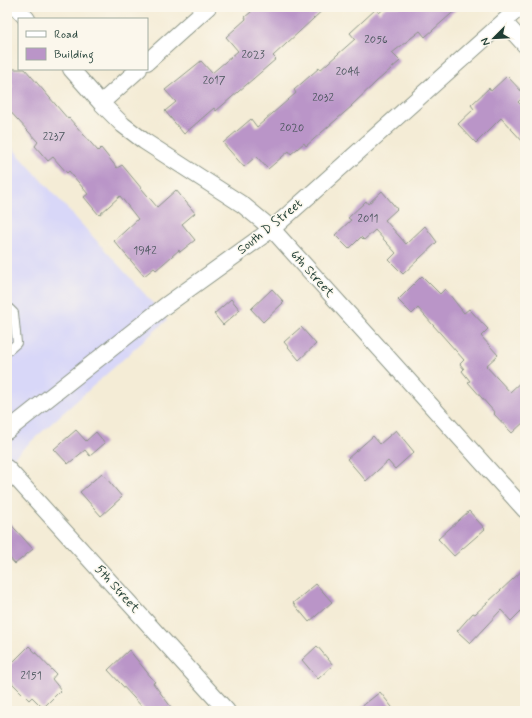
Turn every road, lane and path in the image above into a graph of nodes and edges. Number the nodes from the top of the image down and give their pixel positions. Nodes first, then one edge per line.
1 (16, 7) edge
2 (208, 7) edge
3 (520, 7) edge
4 (26, 18) edge
5 (504, 22) junction
6 (525, 45) edge
7 (148, 61) edge
8 (72, 70) edge
9 (138, 70) edge
10 (101, 103) junction
11 (272, 229) junction
12 (7, 306) edge
13 (7, 352) edge
14 (7, 431) edge
15 (7, 468) edge
16 (525, 510) edge
17 (227, 711) edge

1 - 4 street
2 - 7 street
3 - 5 street, South D Street
5 - 6 street
5 - 11 street, South D Street
8 - 10 street, 6th Street
9 - 10 street
10 - 11 street, 6th Street
11 - 14 street, South D Street
11 - 16 street, 6th Street
12 - 13 lane
15 - 17 street, 5th Street

